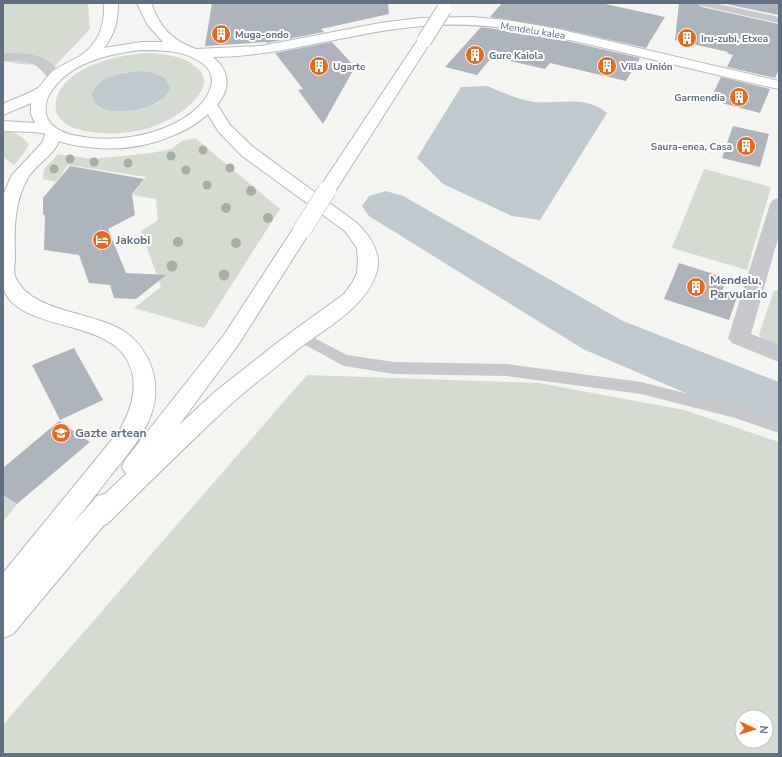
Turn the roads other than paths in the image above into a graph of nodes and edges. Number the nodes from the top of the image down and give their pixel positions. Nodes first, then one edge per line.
1 (111, 3) edge
2 (144, 3) edge
3 (702, 3) edge
4 (446, 6) edge
5 (779, 20) edge
6 (284, 46) junction
7 (189, 51) junction
8 (3, 57) edge
9 (84, 59) junction
10 (229, 71) junction
11 (56, 77) junction
12 (779, 85) edge
13 (43, 91) junction
14 (210, 104) junction
15 (3, 110) edge
16 (3, 126) edge
17 (51, 131) junction
18 (779, 204) edge
19 (3, 230) edge
20 (4, 280) edge
21 (301, 336) junction
22 (779, 354) edge
23 (779, 427) edge
24 (98, 516) junction
25 (3, 594) edge
26 (3, 624) edge

1 - 9 main road
2 - 7 main road
3 - 5 lane
4 - 24 main road, bridge
6 - 7 main road, Mendelu kalea
6 - 10 main road, Mendelu kalea
6 - 12 main road, Mendelu kalea
7 - 9 main road, Mendelu kalea
7 - 10 main road
8 - 11 street
9 - 11 main road
10 - 14 main road
11 - 13 main road
13 - 15 main road
13 - 17 main road
14 - 17 main road
14 - 21 main road
16 - 17 main road
17 - 19 main road
18 - 22 street
19 - 20 main road
20 - 25 main road
21 - 23 lane
21 - 24 main road
24 - 26 main road

